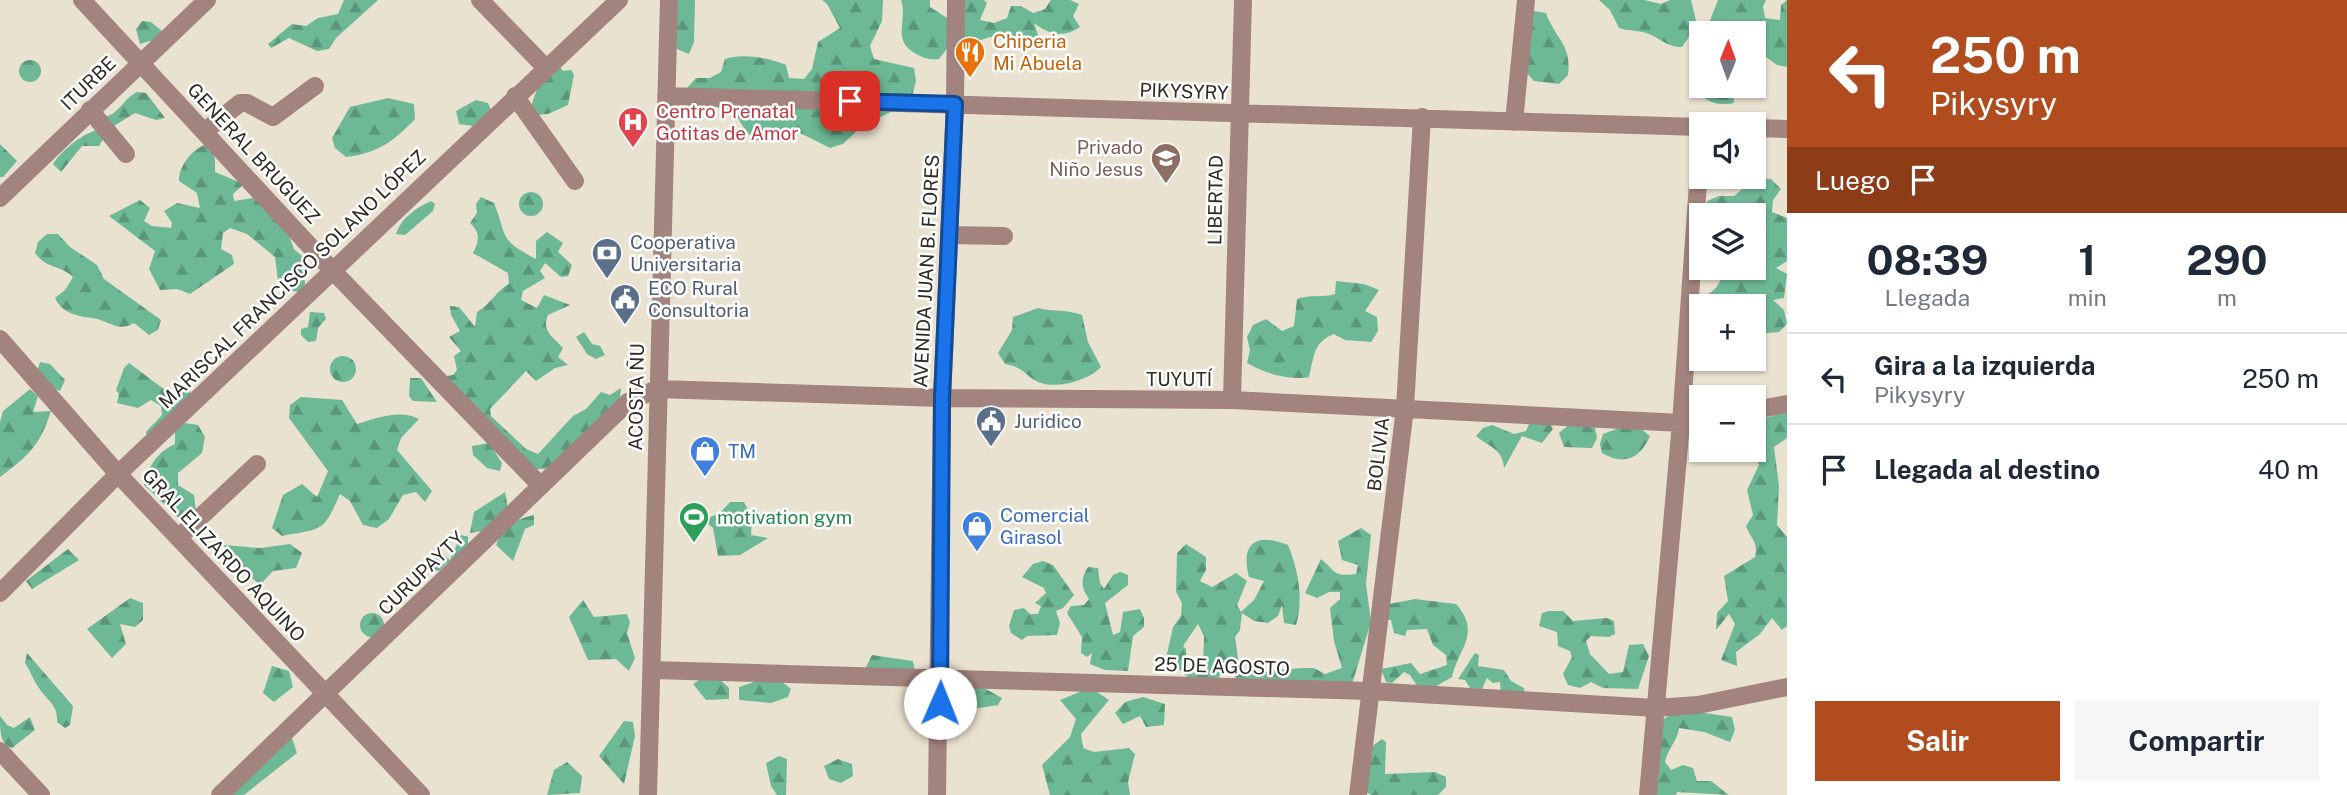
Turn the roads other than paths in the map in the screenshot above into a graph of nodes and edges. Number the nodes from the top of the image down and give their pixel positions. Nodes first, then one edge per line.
1 (82, 0) edge
2 (207, 0) edge
3 (480, 0) edge
4 (619, 0) edge
5 (669, 0) edge
6 (956, 0) edge
7 (1243, 0) edge
8 (1526, 0) edge
9 (141, 61) junction
10 (545, 67) junction
11 (315, 86) dead end
12 (515, 96) junction
13 (666, 96) junction
14 (955, 104) junction
15 (90, 110) junction
16 (1238, 114) junction
17 (1422, 117) junction
18 (1514, 122) junction
19 (1689, 127) edge
20 (1766, 128) edge
21 (1787, 129) edge
22 (205, 131) junction
23 (126, 154) dead end
24 (575, 181) dead end
25 (1698, 189) edge
26 (1, 196) edge
27 (949, 235) junction
28 (1004, 236) dead end
29 (332, 270) junction
30 (0, 340) edge
31 (657, 389) junction
32 (942, 398) junction
33 (1232, 400) junction
34 (1787, 404) edge
35 (1405, 408) junction
36 (1766, 408) edge
37 (1689, 421) edge
38 (1681, 423) junction
39 (257, 464) dead end
40 (118, 474) junction
41 (541, 486) junction
42 (179, 537) junction
43 (0, 593) edge
44 (653, 670) junction
45 (941, 680) junction
46 (1787, 687) edge
47 (1369, 691) junction
48 (327, 694) junction
49 (1656, 708) junction
50 (0, 751) edge
51 (645, 792) edge
52 (41, 795) edge
53 (220, 795) edge
54 (421, 795) edge
55 (937, 795) edge
56 (1358, 795) edge
57 (1648, 795) edge

1 - 9 street, GENERAL BRUGUEZ
2 - 9 street, ITURBE
3 - 10 street
4 - 10 street, MARISCAL FRANCISCO SOLANO LÓPEZ
5 - 13 street, ACOSTA ÑU
6 - 14 street, AVENIDA JUAN B. FLORES
7 - 16 street, LIBERTAD
8 - 18 street
9 - 15 street, ITURBE
9 - 22 street, GENERAL BRUGUEZ
10 - 12 street, MARISCAL FRANCISCO SOLANO LÓPEZ
11 - 22 street
12 - 24 street
12 - 29 street, MARISCAL FRANCISCO SOLANO LÓPEZ
13 - 14 street, PIKYSYRY
13 - 31 street, ACOSTA ÑU
14 - 16 street, PIKYSYRY
14 - 27 street, AVENIDA JUAN B. FLORES
15 - 23 street
15 - 26 street, ITURBE
16 - 17 street, PIKYSYRY
16 - 33 street, LIBERTAD
17 - 18 street, PIKYSYRY
17 - 35 street, BOLIVIA
18 - 19 street, PIKYSYRY
20 - 21 street
22 - 29 street, GENERAL BRUGUEZ
25 - 38 street
27 - 28 street
27 - 32 street, AVENIDA JUAN B. FLORES
29 - 40 street, MARISCAL FRANCISCO SOLANO LÓPEZ
29 - 41 street, GENERAL BRUGUEZ
30 - 40 street, GRAL ELIZARDO AQUINO
31 - 32 street, TUYUTÍ
31 - 41 street, CURUPAYTY
31 - 44 street, ACOSTA ÑU
32 - 33 street, TUYUTÍ
32 - 45 street, AVENIDA JUAN B. FLORES
33 - 35 street, TUYUTÍ
34 - 36 street
35 - 38 street, TUYUTÍ
35 - 47 street, BOLIVIA
37 - 38 street, TUYUTÍ
38 - 49 street
39 - 42 street
40 - 42 street, GRAL ELIZARDO AQUINO
40 - 43 street, MARISCAL FRANCISCO SOLANO LÓPEZ
41 - 48 street, CURUPAYTY
42 - 48 street, GRAL ELIZARDO AQUINO
44 - 45 street, 25 DE AGOSTO
44 - 51 street, ACOSTA ÑU
45 - 47 street, 25 DE AGOSTO
45 - 55 street, AVENIDA JUAN B. FLORES
46 - 49 street, 25 DE AGOSTO
47 - 49 street, 25 DE AGOSTO
47 - 56 street, BOLIVIA
48 - 53 street, CURUPAYTY
48 - 54 street, GRAL ELIZARDO AQUINO
49 - 57 street
50 - 52 street

